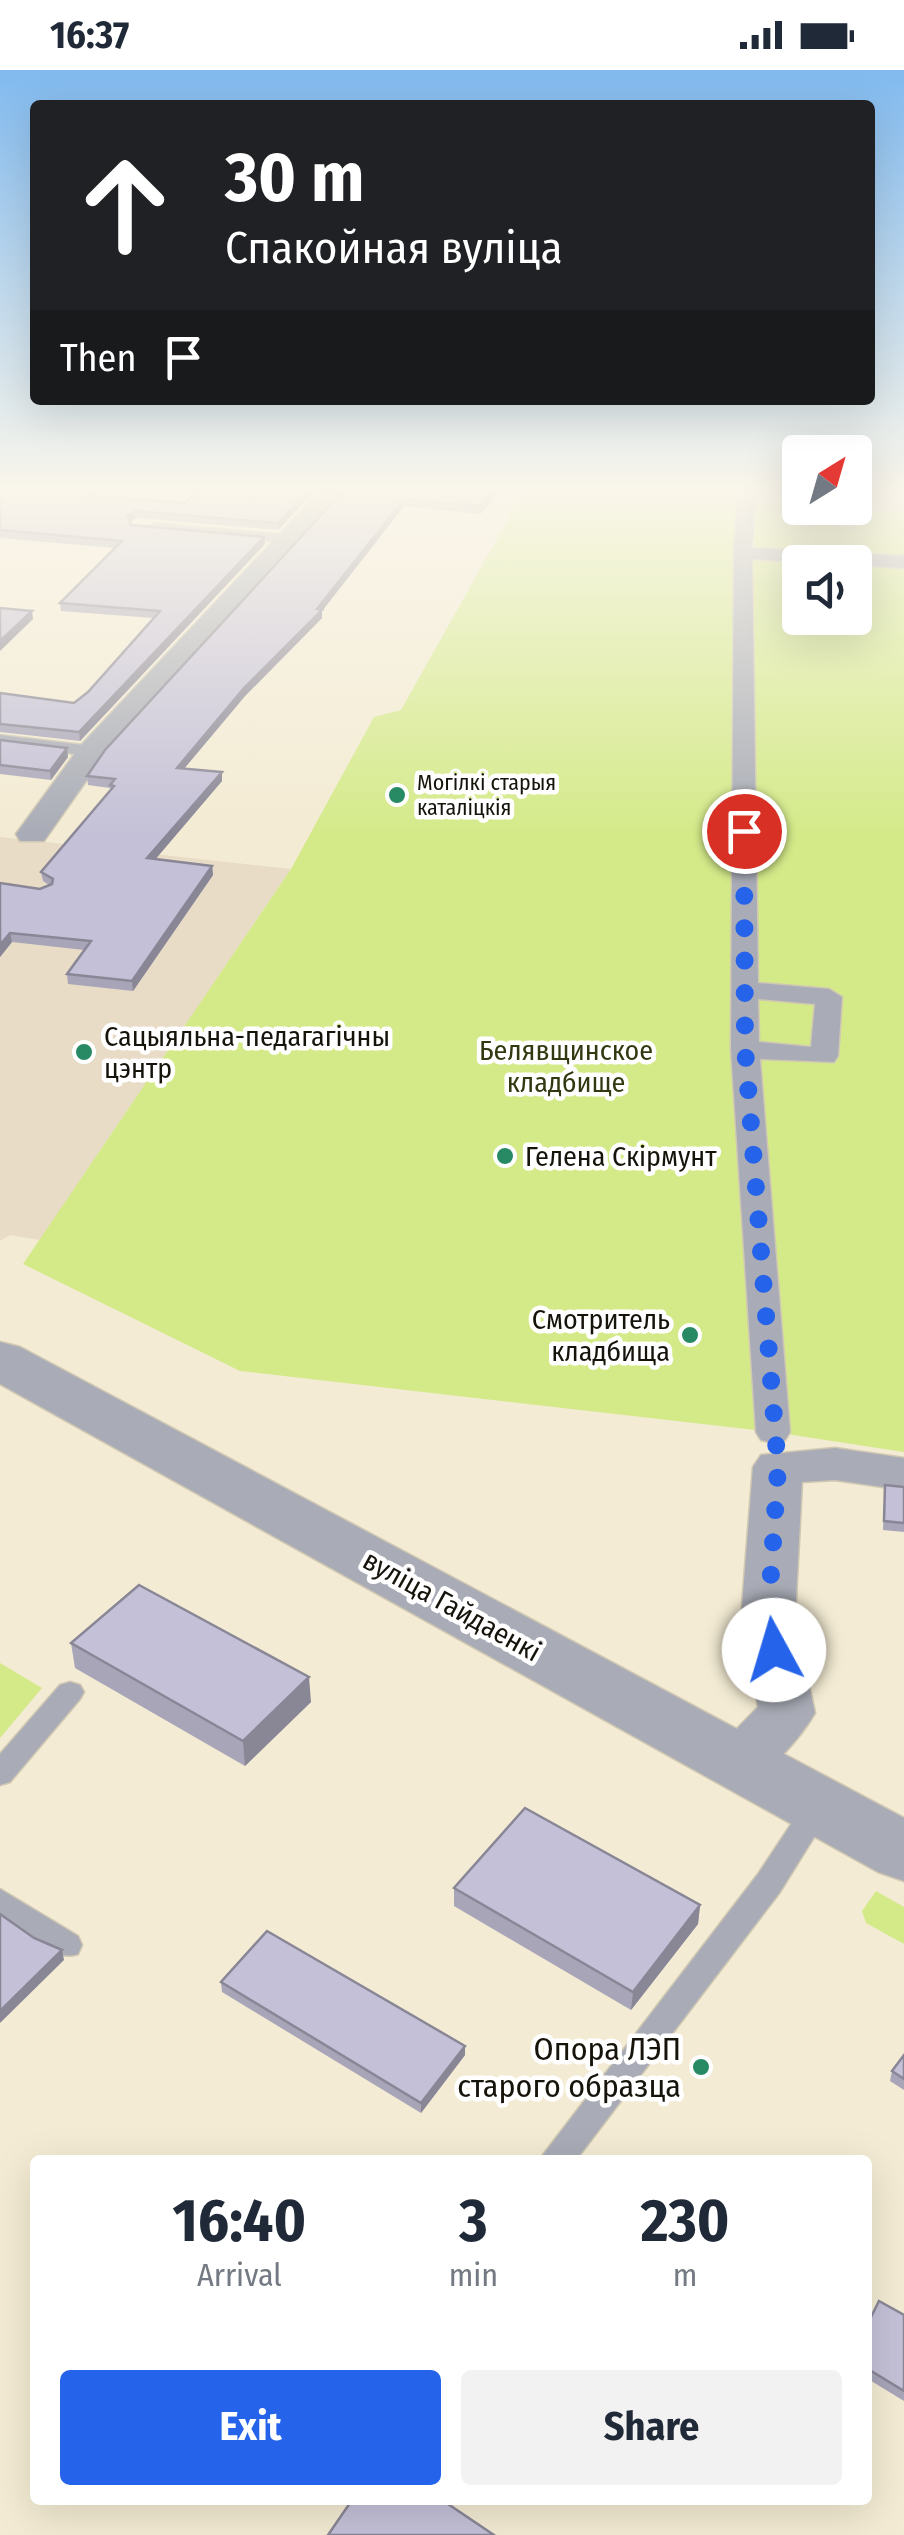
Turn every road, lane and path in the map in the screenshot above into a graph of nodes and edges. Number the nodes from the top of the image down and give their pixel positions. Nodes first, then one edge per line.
1 (230, 604) edge
2 (743, 604) edge
3 (0, 740) edge
4 (92, 751) junction
5 (32, 834) dead end
6 (745, 990) junction
7 (745, 1048) junction
8 (5, 1369) edge
9 (775, 1450) junction
10 (904, 1474) edge
11 (70, 1692) dead end
12 (738, 1762) junction
13 (0, 1774) edge
14 (819, 1805) junction
15 (904, 1852) edge
16 (0, 1900) edge
17 (67, 1945) dead end
18 (560, 2155) edge

1 - 4 street
2 - 6 street
3 - 4 lane
4 - 5 street
6 - 7 street
6 - 7 street
7 - 9 street
8 - 12 street, вуліца Гайдаенкі
9 - 10 street
9 - 12 street
11 - 13 lane
12 - 14 street, вуліца Гайдаенкі
14 - 15 street, вуліца Гайдаенкі
14 - 18 lane
16 - 17 lane

